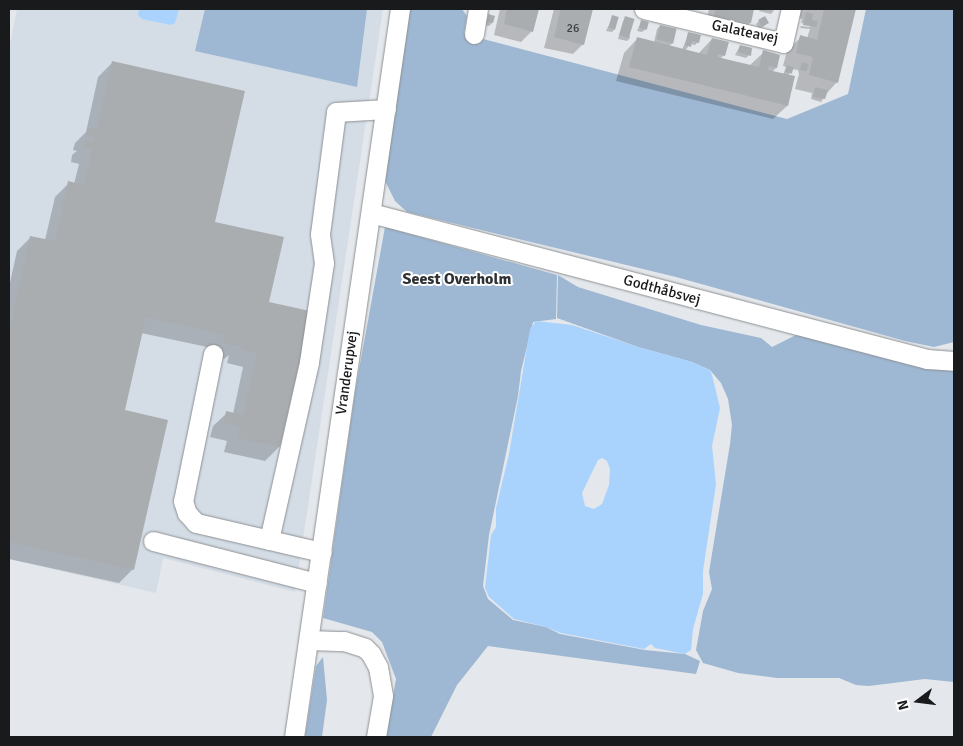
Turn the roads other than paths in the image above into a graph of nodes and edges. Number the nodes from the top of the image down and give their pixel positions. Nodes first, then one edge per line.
1 (400, 9) edge
2 (478, 9) edge
3 (644, 9) edge
4 (791, 9) edge
5 (474, 34) dead end
6 (386, 109) junction
7 (371, 213) junction
8 (213, 354) dead end
9 (954, 361) edge
10 (153, 540) dead end
11 (270, 540) junction
12 (322, 552) junction
13 (317, 583) junction
14 (309, 640) junction
15 (294, 737) edge
16 (376, 737) edge

1 - 6 street, Vranderupvej
2 - 5 street
3 - 4 street, Galateavej
6 - 7 street, Vranderupvej
6 - 11 street
7 - 9 street, Godthåbsvej
7 - 12 street, Vranderupvej
8 - 11 street
10 - 13 street
11 - 12 street
12 - 13 street, Vranderupvej
13 - 14 street, Vranderupvej
14 - 15 street, Vranderupvej
14 - 16 street

